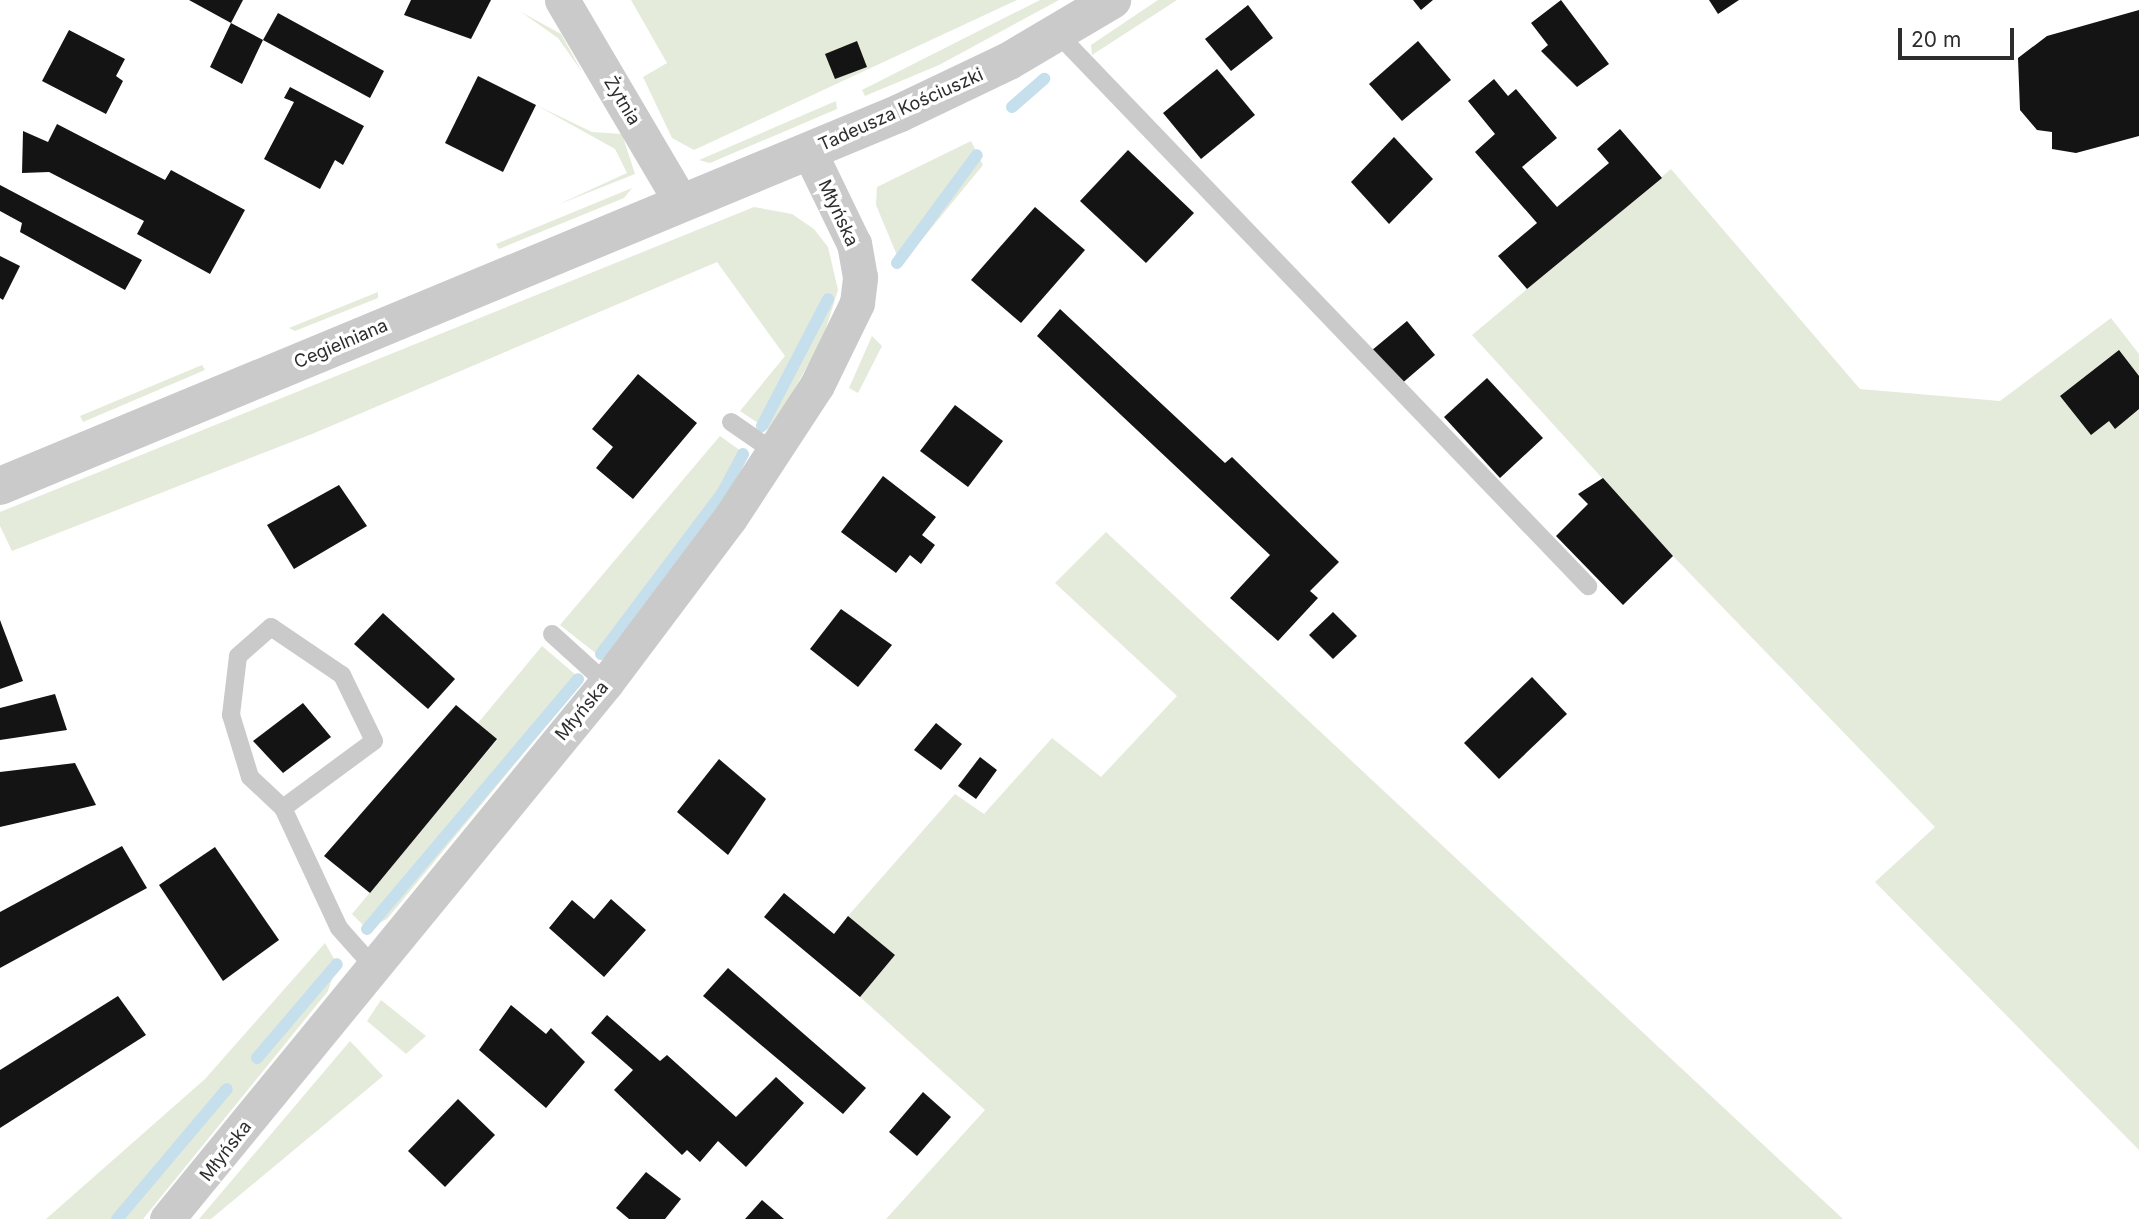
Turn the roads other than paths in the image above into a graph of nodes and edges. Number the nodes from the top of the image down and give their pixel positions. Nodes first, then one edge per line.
1 (562, 0) edge
2 (1112, 0) edge
3 (1057, 33) junction
4 (809, 151) junction
5 (681, 202) junction
6 (731, 422) dead end
7 (776, 453) junction
8 (0, 486) edge
9 (1588, 586) dead end
10 (552, 634) dead end
11 (606, 683) junction
12 (283, 808) junction
13 (371, 964) junction
14 (167, 1219) edge

1 - 5 street, Żytnia
2 - 3 street, Tadeusza Kościuszki
3 - 4 street, Tadeusza Kościuszki
3 - 9 lane
4 - 5 street, Tadeusza Kościuszki
4 - 7 street, Młyńska
5 - 8 street, Cegielniana
6 - 7 lane
7 - 11 street, Młyńska
10 - 11 lane
11 - 13 street, Młyńska
12 - 12 lane
12 - 13 lane
13 - 14 street, Młyńska

